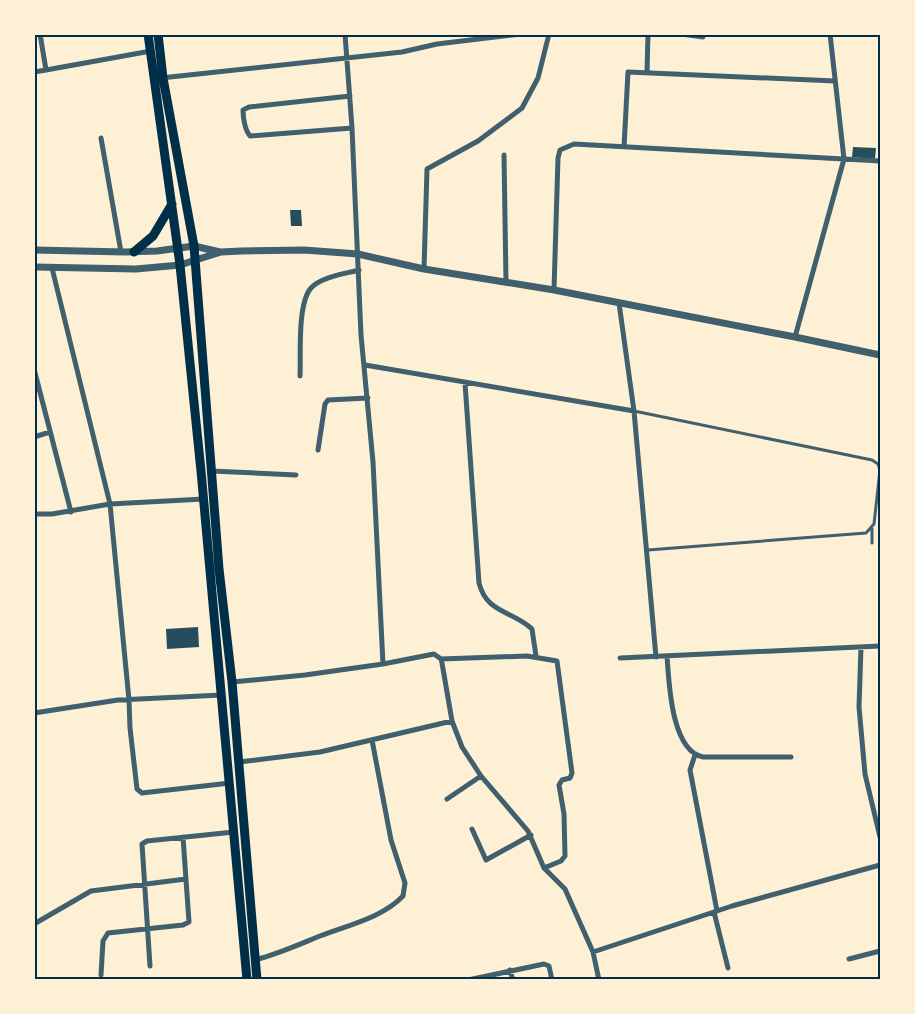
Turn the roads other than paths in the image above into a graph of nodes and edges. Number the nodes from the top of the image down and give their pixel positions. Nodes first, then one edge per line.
1 (40, 34) edge
2 (148, 34) edge
3 (158, 34) edge
4 (345, 34) edge
5 (521, 34) edge
6 (549, 34) edge
7 (648, 34) edge
8 (682, 34) edge
9 (830, 34) edge
10 (477, 37) edge
11 (703, 37) dead end
12 (151, 51) junction
13 (347, 58) junction
14 (46, 70) junction
15 (34, 72) edge
16 (646, 73) junction
17 (159, 78) junction
18 (835, 81) junction
19 (350, 96) junction
20 (352, 128) junction
21 (101, 138) dead end
22 (624, 147) junction
23 (504, 155) dead end
24 (844, 159) junction
25 (880, 161) edge
26 (172, 204) junction
27 (194, 246) junction
28 (178, 248) junction
29 (34, 250) edge
30 (122, 252) junction
31 (134, 252) junction
32 (221, 252) junction
33 (358, 254) junction
34 (196, 262) junction
35 (180, 265) junction
36 (34, 267) edge
37 (52, 268) junction
38 (424, 269) junction
39 (359, 270) junction
40 (506, 282) junction
41 (554, 290) junction
42 (619, 303) junction
43 (795, 337) junction
44 (880, 356) edge
45 (364, 365) junction
46 (34, 369) edge
47 (300, 376) dead end
48 (465, 382) junction
49 (368, 398) junction
50 (634, 411) junction
51 (50, 432) junction
52 (34, 436) edge
53 (318, 450) dead end
54 (211, 471) junction
55 (296, 475) dead end
56 (204, 499) junction
57 (110, 504) junction
58 (71, 512) junction
59 (34, 514) edge
60 (873, 528) junction
61 (872, 543) dead end
62 (648, 550) junction
63 (880, 646) edge
64 (861, 647) junction
65 (536, 656) junction
66 (656, 657) junction
67 (667, 657) junction
68 (620, 658) dead end
69 (441, 659) junction
70 (383, 664) junction
71 (232, 682) junction
72 (222, 695) junction
73 (129, 700) junction
74 (34, 713) edge
75 (452, 721) junction
76 (372, 740) junction
77 (695, 755) junction
78 (791, 757) dead end
79 (238, 762) junction
80 (481, 776) junction
81 (230, 783) junction
82 (447, 799) dead end
83 (472, 829) dead end
84 (234, 832) junction
85 (531, 835) junction
86 (183, 837) junction
87 (880, 837) edge
88 (880, 865) edge
89 (544, 868) junction
90 (186, 879) junction
91 (144, 884) junction
92 (715, 911) junction
93 (34, 924) edge
94 (147, 929) junction
95 (880, 951) edge
96 (593, 952) junction
97 (849, 959) dead end
98 (255, 961) junction
99 (150, 966) dead end
100 (728, 968) dead end
101 (510, 970) junction
102 (101, 975) dead end
103 (247, 980) edge
104 (257, 980) edge
105 (468, 980) edge
106 (513, 980) edge
107 (552, 980) edge
108 (598, 980) edge

1 - 14 street
2 - 12 highway
3 - 17 highway
4 - 13 street
5 - 10 street
6 - 38 street
7 - 16 street
8 - 11 street
9 - 18 street
10 - 13 street
12 - 14 street
12 - 17 highway
13 - 17 street
13 - 19 street
14 - 15 street
16 - 18 street
16 - 22 street
17 - 26 highway
17 - 27 highway
18 - 24 street
19 - 20 street
19 - 20 street
20 - 33 street
21 - 30 street
22 - 24 street
22 - 41 street
23 - 40 street
24 - 25 street
24 - 43 street
26 - 28 highway
26 - 31 highway
27 - 28 street
27 - 32 street
27 - 34 highway
28 - 31 street
28 - 35 highway
29 - 30 street
30 - 31 street
32 - 33 street
32 - 34 street
33 - 38 street
33 - 39 street
34 - 35 street
34 - 54 highway
35 - 37 street
35 - 56 highway
36 - 37 street
37 - 57 street
38 - 40 street
39 - 45 street
39 - 47 street
40 - 41 street
41 - 42 street
42 - 43 street
42 - 50 street
43 - 44 street
45 - 48 street
45 - 49 street
46 - 51 street
48 - 50 street
48 - 65 street
49 - 53 street
49 - 70 street
50 - 60 lane
50 - 62 street
51 - 52 street
51 - 58 street
54 - 55 street
54 - 71 highway
56 - 57 street
56 - 72 highway
57 - 58 street
57 - 73 street
58 - 59 street
60 - 61 lane
60 - 62 lane
62 - 66 street
63 - 64 street
64 - 67 street
64 - 87 street
65 - 69 street
65 - 89 street
66 - 67 street
66 - 68 street
67 - 77 street
69 - 70 street
69 - 75 street
70 - 71 street
71 - 79 highway
72 - 73 street
72 - 81 highway
73 - 74 street
73 - 81 street
75 - 76 street
75 - 80 street
76 - 79 street
76 - 98 street
77 - 78 street
77 - 92 street
79 - 98 highway
80 - 82 street
80 - 85 street
81 - 84 highway
83 - 85 street
84 - 86 street
84 - 103 highway
85 - 89 street
86 - 90 street
86 - 91 street
88 - 92 street
89 - 96 street
90 - 91 street
90 - 94 street
91 - 93 street
91 - 94 street
92 - 96 street
92 - 100 street
94 - 99 street
94 - 102 street
95 - 97 street
96 - 108 street
98 - 104 highway
101 - 105 street
101 - 106 street
101 - 107 street

